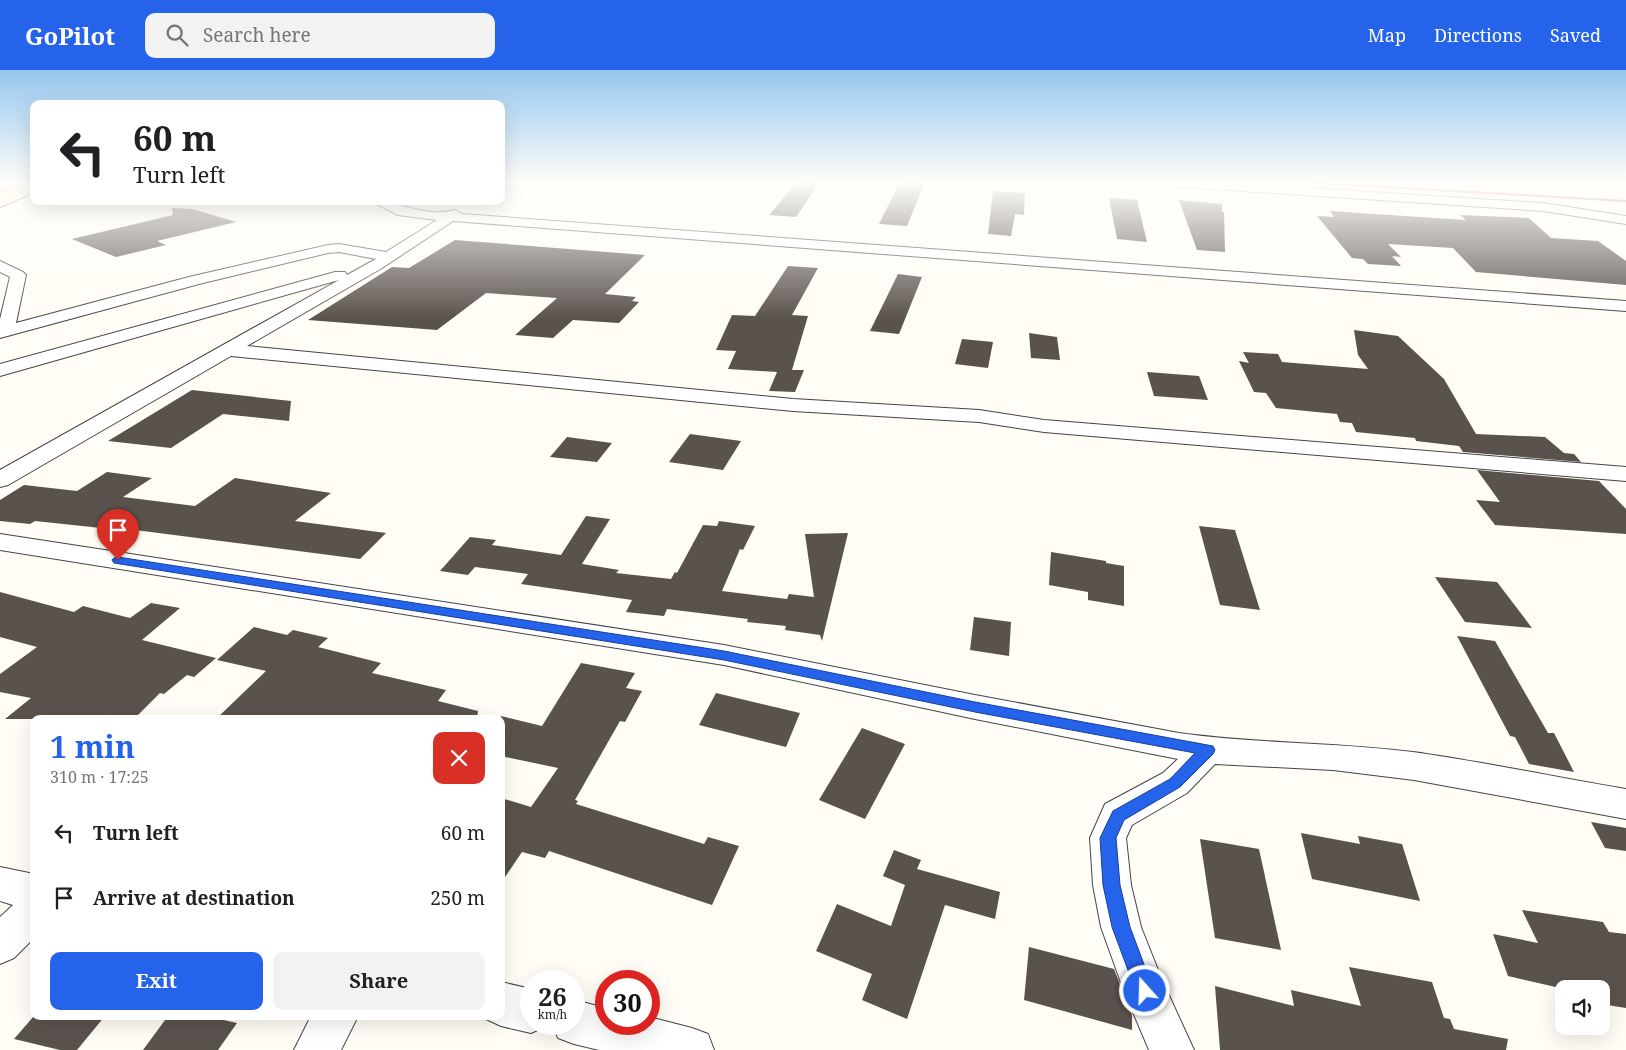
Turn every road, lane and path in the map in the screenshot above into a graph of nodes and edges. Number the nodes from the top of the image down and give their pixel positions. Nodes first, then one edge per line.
1 (435, 228) edge
2 (594, 228) edge
3 (383, 261) junction
4 (0, 266) edge
5 (196, 280) junction
6 (241, 303) junction
7 (1626, 306) edge
8 (5, 332) edge
9 (228, 350) junction
10 (0, 370) edge
11 (1626, 474) edge
12 (0, 480) edge
13 (0, 542) edge
14 (1207, 750) junction
15 (1626, 804) edge
16 (0, 884) edge
17 (30, 891) edge
18 (30, 915) edge
19 (0, 944) edge
20 (505, 1005) edge
21 (520, 1008) edge
22 (334, 1020) edge
23 (585, 1025) edge
24 (316, 1050) edge
25 (692, 1050) edge
26 (1172, 1050) edge

1 - 3 street
2 - 7 street
3 - 5 street
3 - 6 street
3 - 9 street
4 - 8 street
5 - 6 street
5 - 8 street
6 - 10 street
9 - 11 street
9 - 12 street
13 - 14 street
14 - 15 street
14 - 26 street
16 - 17 street
18 - 19 street
20 - 21 street
22 - 24 street
23 - 25 street

